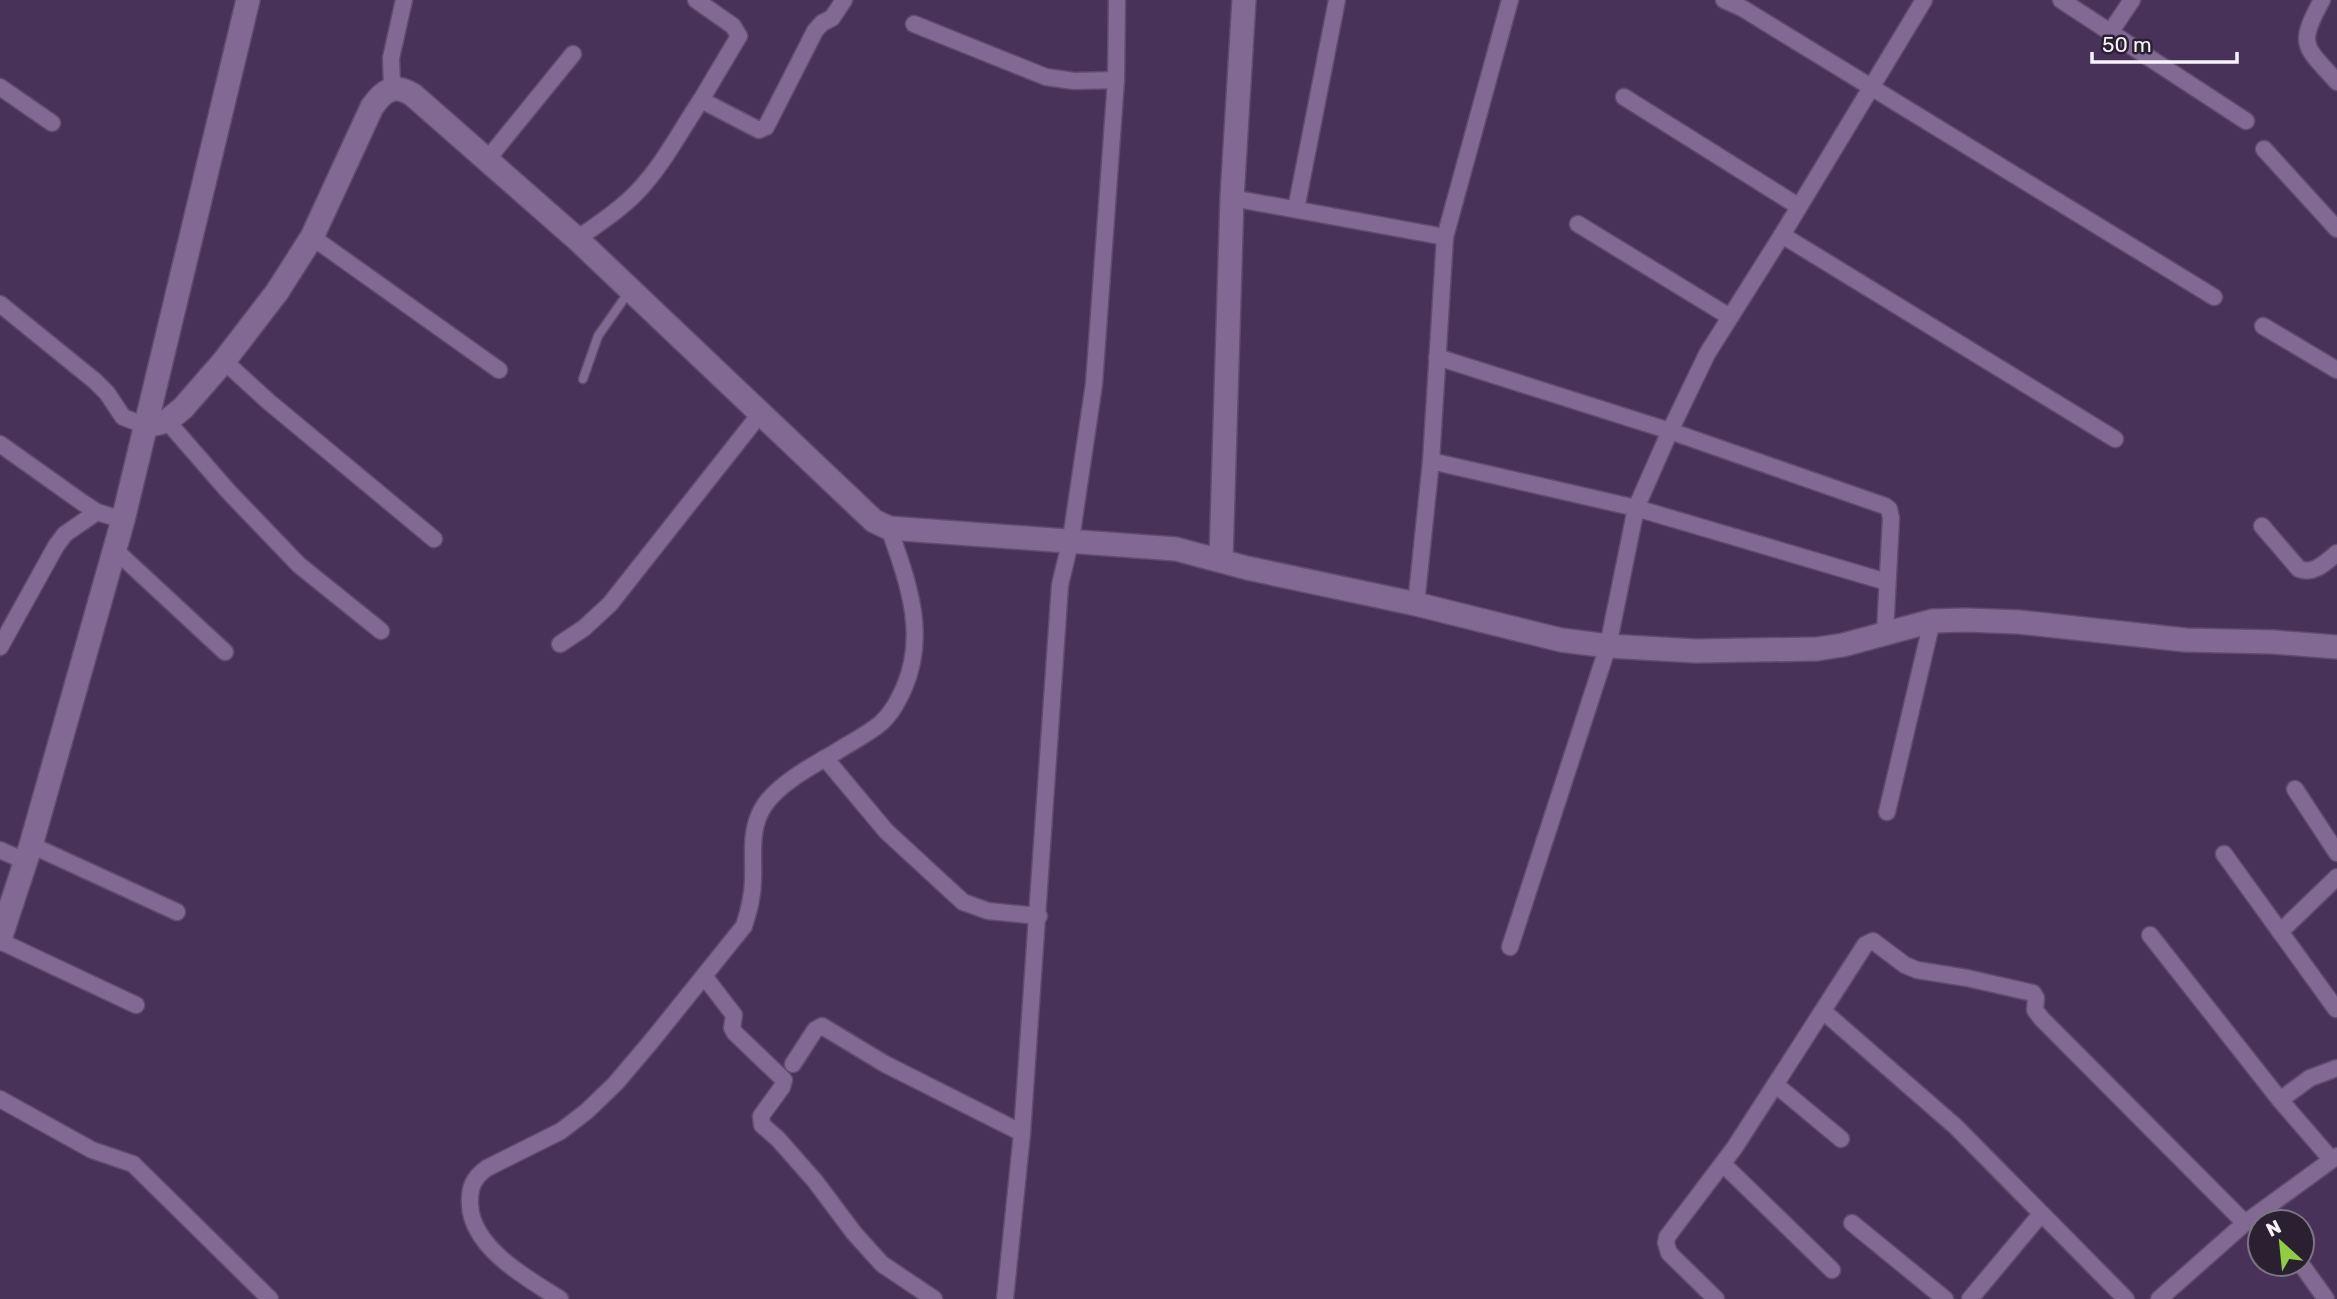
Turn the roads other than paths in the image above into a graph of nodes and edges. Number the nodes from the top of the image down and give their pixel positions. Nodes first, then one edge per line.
1 (248, 0) edge
2 (404, 0) edge
3 (696, 0) edge
4 (844, 0) edge
5 (1117, 0) edge
6 (1244, 0) edge
7 (1337, 0) edge
8 (1510, 0) edge
9 (1724, 0) edge
10 (1924, 0) edge
11 (2060, 0) edge
12 (2132, 0) edge
13 (2322, 0) edge
14 (914, 24) dead end
15 (2111, 31) junction
16 (573, 54) dead end
17 (1116, 79) junction
18 (2337, 82) edge
19 (0, 87) edge
20 (393, 88) junction
21 (1871, 89) junction
22 (1624, 97) dead end
23 (701, 100) junction
24 (2246, 121) dead end
25 (51, 124) dead end
26 (2264, 149) dead end
27 (486, 161) junction
28 (1232, 198) junction
29 (1798, 206) junction
30 (1296, 209) junction
31 (1578, 223) dead end
32 (2337, 229) edge
33 (1782, 235) junction
34 (312, 237) junction
35 (1445, 237) junction
36 (577, 239) junction
37 (631, 289) junction
38 (2214, 297) dead end
39 (0, 304) edge
40 (1730, 317) junction
41 (2263, 326) dead end
42 (1437, 357) junction
43 (224, 361) junction
44 (499, 370) dead end
45 (2337, 370) edge
46 (583, 379) dead end
47 (760, 414) junction
48 (156, 424) junction
49 (1670, 430) junction
50 (2115, 439) dead end
51 (0, 444) edge
52 (1431, 461) junction
53 (1636, 508) junction
54 (97, 512) junction
55 (123, 520) junction
56 (2262, 526) dead end
57 (889, 528) junction
58 (434, 539) dead end
59 (1071, 539) junction
60 (114, 549) junction
61 (2337, 553) edge
62 (1221, 559) junction
63 (1887, 582) junction
64 (1416, 604) junction
65 (1932, 621) junction
66 (381, 631) dead end
67 (1885, 633) junction
68 (560, 644) dead end
69 (1608, 646) junction
70 (0, 647) edge
71 (2337, 647) edge
72 (226, 652) dead end
73 (825, 758) junction
74 (2295, 789) dead end
75 (1886, 812) dead end
76 (0, 850) edge
77 (28, 853) junction
78 (2337, 853) edge
79 (2224, 854) dead end
80 (2337, 877) edge
81 (177, 912) dead end
82 (1038, 916) junction
83 (2280, 932) junction
84 (2150, 935) dead end
85 (0, 940) edge
86 (1510, 947) dead end
87 (705, 976) junction
88 (136, 1005) dead end
89 (2336, 1009) edge
90 (1823, 1011) junction
91 (793, 1064) dead end
92 (2337, 1068) edge
93 (1776, 1085) junction
94 (0, 1099) edge
95 (2280, 1100) junction
96 (1022, 1133) junction
97 (1842, 1139) dead end
98 (2334, 1157) edge
99 (1723, 1164) junction
100 (2276, 1208) edge
101 (2040, 1214) junction
102 (1852, 1223) dead end
103 (2245, 1223) joint
104 (1832, 1270) dead end
105 (2311, 1278) edge
106 (270, 1299) edge
107 (560, 1299) edge
108 (934, 1299) edge
109 (1005, 1299) edge
110 (1716, 1299) edge
111 (1945, 1299) edge
112 (1970, 1299) edge
113 (2126, 1299) edge
114 (2159, 1299) edge
115 (2326, 1299) edge

1 - 48 street
2 - 20 street
3 - 23 street
4 - 23 street
5 - 17 street
6 - 28 street
7 - 30 street
8 - 35 street
9 - 21 street
10 - 21 street
11 - 15 street
12 - 15 street
13 - 18 street
14 - 17 street
15 - 24 street
16 - 27 street
17 - 59 street
19 - 25 street
20 - 27 street
20 - 34 street
21 - 29 street
21 - 38 street
22 - 29 street
23 - 36 street
26 - 32 street
27 - 36 street
28 - 30 street
28 - 62 street
29 - 33 street
30 - 35 street
31 - 40 street
33 - 40 street
33 - 50 street
34 - 43 street
34 - 44 street
35 - 42 street
36 - 37 street
37 - 46 lane
37 - 47 street
39 - 48 street
40 - 49 street
41 - 45 street
42 - 49 street
42 - 52 street
43 - 48 street
43 - 58 street
47 - 57 street
47 - 68 street
48 - 55 street
48 - 66 street
49 - 53 street
49 - 63 street
51 - 54 street
52 - 53 street
52 - 64 street
53 - 63 street
53 - 69 street
54 - 55 street
54 - 70 street
55 - 60 street
56 - 61 street
57 - 59 street
57 - 73 street
59 - 62 street
59 - 82 street
60 - 72 street
60 - 77 street
62 - 64 street
63 - 67 street
64 - 69 street
65 - 67 street
65 - 71 street
65 - 75 street
67 - 69 street
69 - 86 street
73 - 82 street
73 - 87 street
74 - 78 street
76 - 77 street
77 - 81 street
77 - 85 street
79 - 83 street
80 - 83 street
82 - 96 street
83 - 89 street
84 - 95 street
85 - 88 street
87 - 107 street
87 - 108 street
90 - 93 street
90 - 101 street
90 - 103 street
91 - 96 street
92 - 95 street
93 - 97 street
93 - 99 street
94 - 106 street
95 - 98 street
96 - 109 street
98 - 100 street
99 - 104 street
99 - 110 street
101 - 112 street
101 - 113 street
102 - 111 street
103 - 114 street
105 - 115 street

